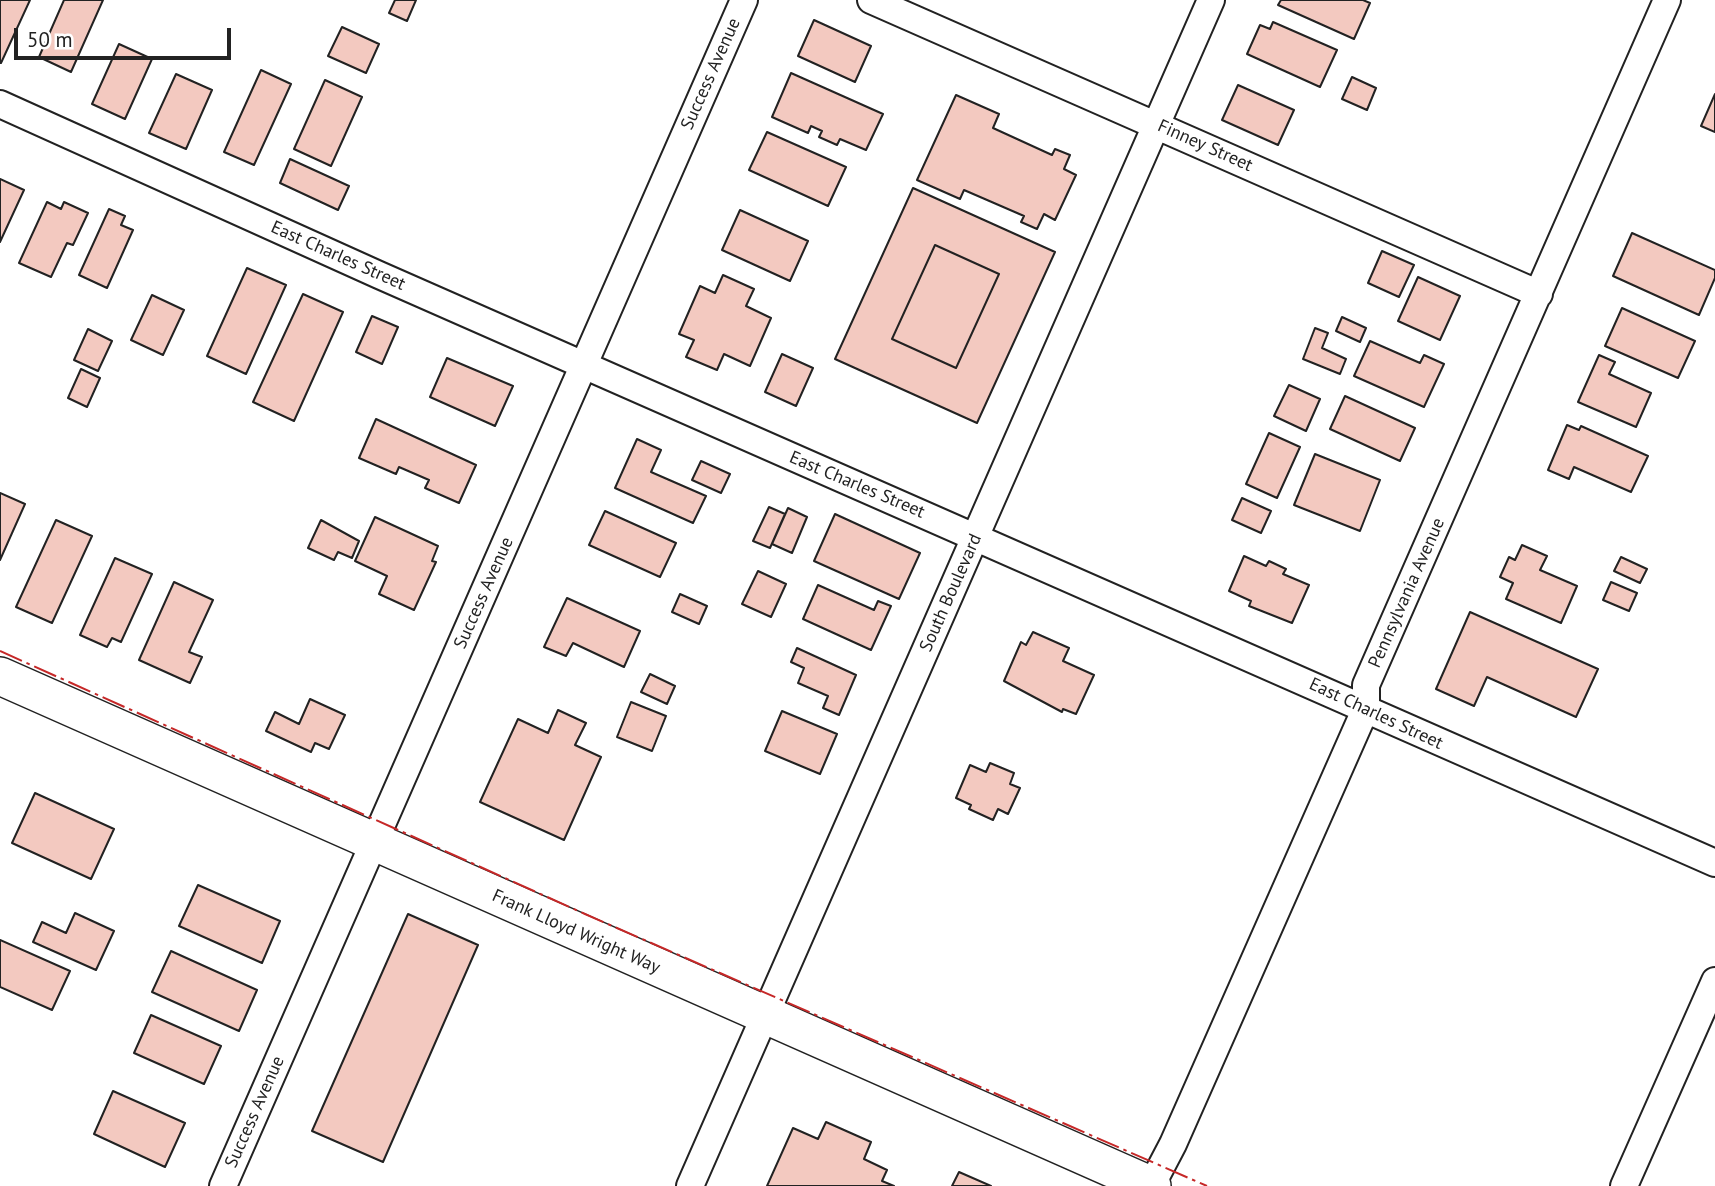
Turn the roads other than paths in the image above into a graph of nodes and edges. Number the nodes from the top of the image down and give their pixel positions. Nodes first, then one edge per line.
1 (744, 0) edge
2 (871, 0) edge
3 (1211, 0) edge
4 (1667, 0) edge
5 (0, 104) edge
6 (1157, 125) junction
7 (1539, 293) junction
8 (584, 365) junction
9 (977, 536) junction
10 (1, 680) edge
11 (1366, 708) junction
12 (374, 842) junction
13 (1715, 863) edge
14 (1715, 981) edge
15 (765, 1015) junction
16 (223, 1186) edge
17 (690, 1186) edge
18 (1152, 1186) edge
19 (1624, 1186) edge

1 - 8 street, Success Avenue
2 - 6 street, Finney Street
3 - 6 street, South Boulevard
4 - 7 street, Pennsylvania Avenue
5 - 8 street, East Charles Street
6 - 7 street, Finney Street
6 - 9 street, South Boulevard
7 - 11 street, Pennsylvania Avenue
8 - 9 street, East Charles Street
8 - 12 street, Success Avenue
9 - 11 street, East Charles Street
9 - 15 street, South Boulevard
10 - 12 street, Frank Lloyd Wright Way
11 - 13 street, East Charles Street
11 - 18 street, Pennsylvania Avenue
12 - 15 street, Frank Lloyd Wright Way
12 - 16 street, Success Avenue
14 - 19 street
15 - 17 street, South Boulevard
15 - 18 street, Frank Lloyd Wright Way

